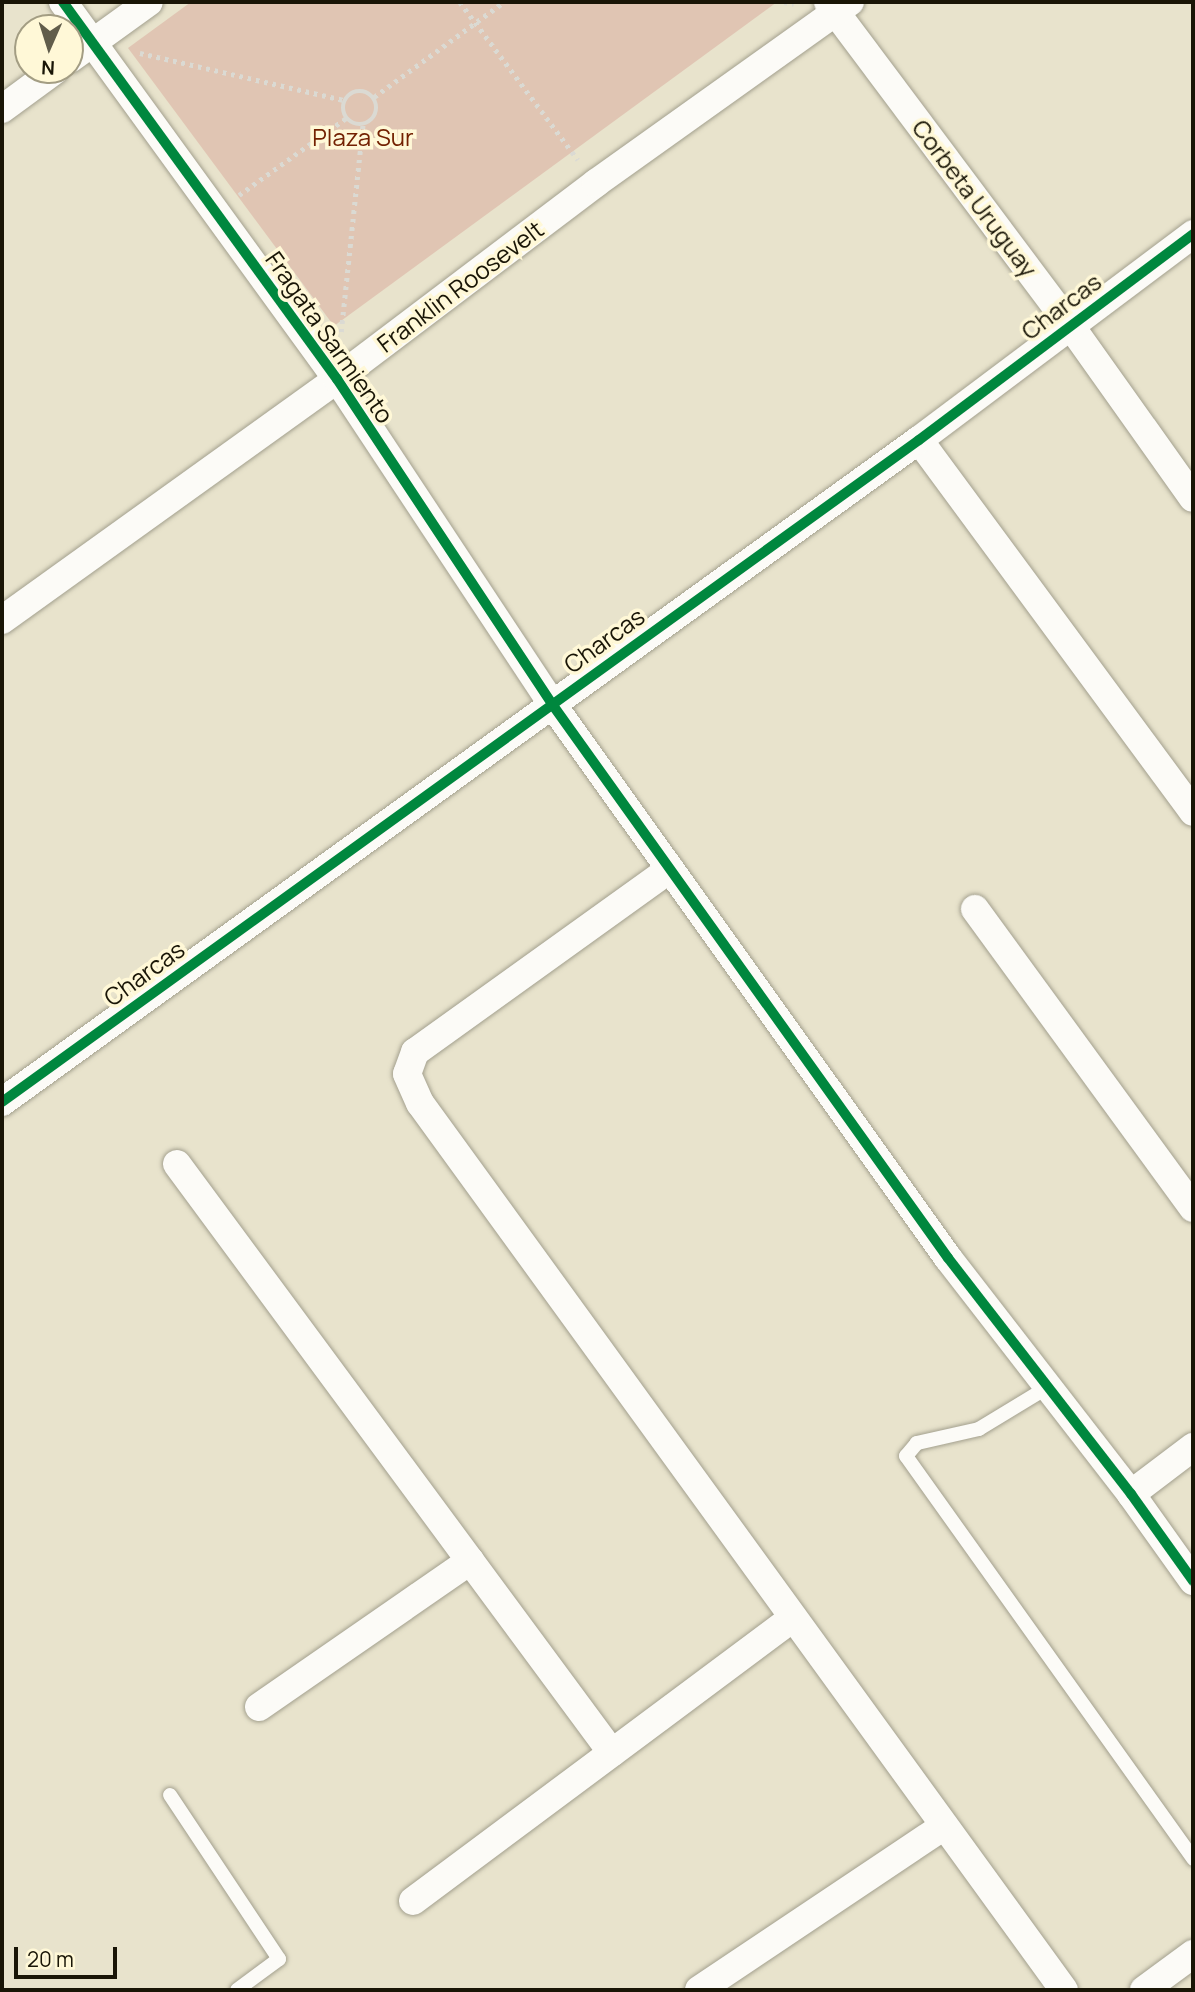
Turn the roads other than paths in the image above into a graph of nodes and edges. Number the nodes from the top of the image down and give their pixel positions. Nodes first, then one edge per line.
1 (63, 2) edge
2 (149, 2) edge
3 (838, 5) edge
4 (92, 42) junction
5 (84, 48) edge
6 (36, 84) edge
7 (2, 109) edge
8 (1193, 234) edge
9 (1070, 325) junction
10 (337, 379) junction
11 (919, 440) junction
12 (1193, 498) edge
13 (2, 620) edge
14 (552, 704) junction
15 (1193, 812) edge
16 (670, 869) junction
17 (975, 909) dead end
18 (2, 1102) edge
19 (177, 1164) dead end
20 (1193, 1208) edge
21 (1048, 1387) junction
22 (1193, 1447) edge
23 (1131, 1494) junction
24 (470, 1561) junction
25 (1193, 1581) edge
26 (793, 1618) junction
27 (259, 1707) dead end
28 (611, 1753) junction
29 (170, 1795) dead end
30 (944, 1826) junction
31 (1193, 1860) edge
32 (413, 1901) dead end
33 (1193, 1954) edge
34 (237, 1990) edge
35 (699, 1990) edge
36 (1064, 1990) edge
37 (1144, 1990) edge

1 - 4 street, Fragata Sarmiento
2 - 4 street
3 - 9 street, Corbeta Uruguay
3 - 10 street, Franklin Roosevelt
4 - 5 street
4 - 10 street, Fragata Sarmiento
6 - 7 street
8 - 9 street, Charcas
9 - 11 street, Charcas
9 - 12 street, Corbeta Uruguay
10 - 13 street, Franklin Roosevelt
10 - 14 street, Fragata Sarmiento
11 - 14 street, Charcas
11 - 15 street
14 - 16 street, Fragata Sarmiento
14 - 18 street, Charcas
16 - 21 street, Fragata Sarmiento
16 - 26 street
17 - 20 street
19 - 24 street
21 - 23 street, Fragata Sarmiento
21 - 31 lane
22 - 23 street
23 - 25 street, Fragata Sarmiento
24 - 27 street
24 - 28 street
26 - 28 street
26 - 30 street
28 - 32 street
29 - 34 lane
30 - 35 street
30 - 36 street
33 - 37 street

